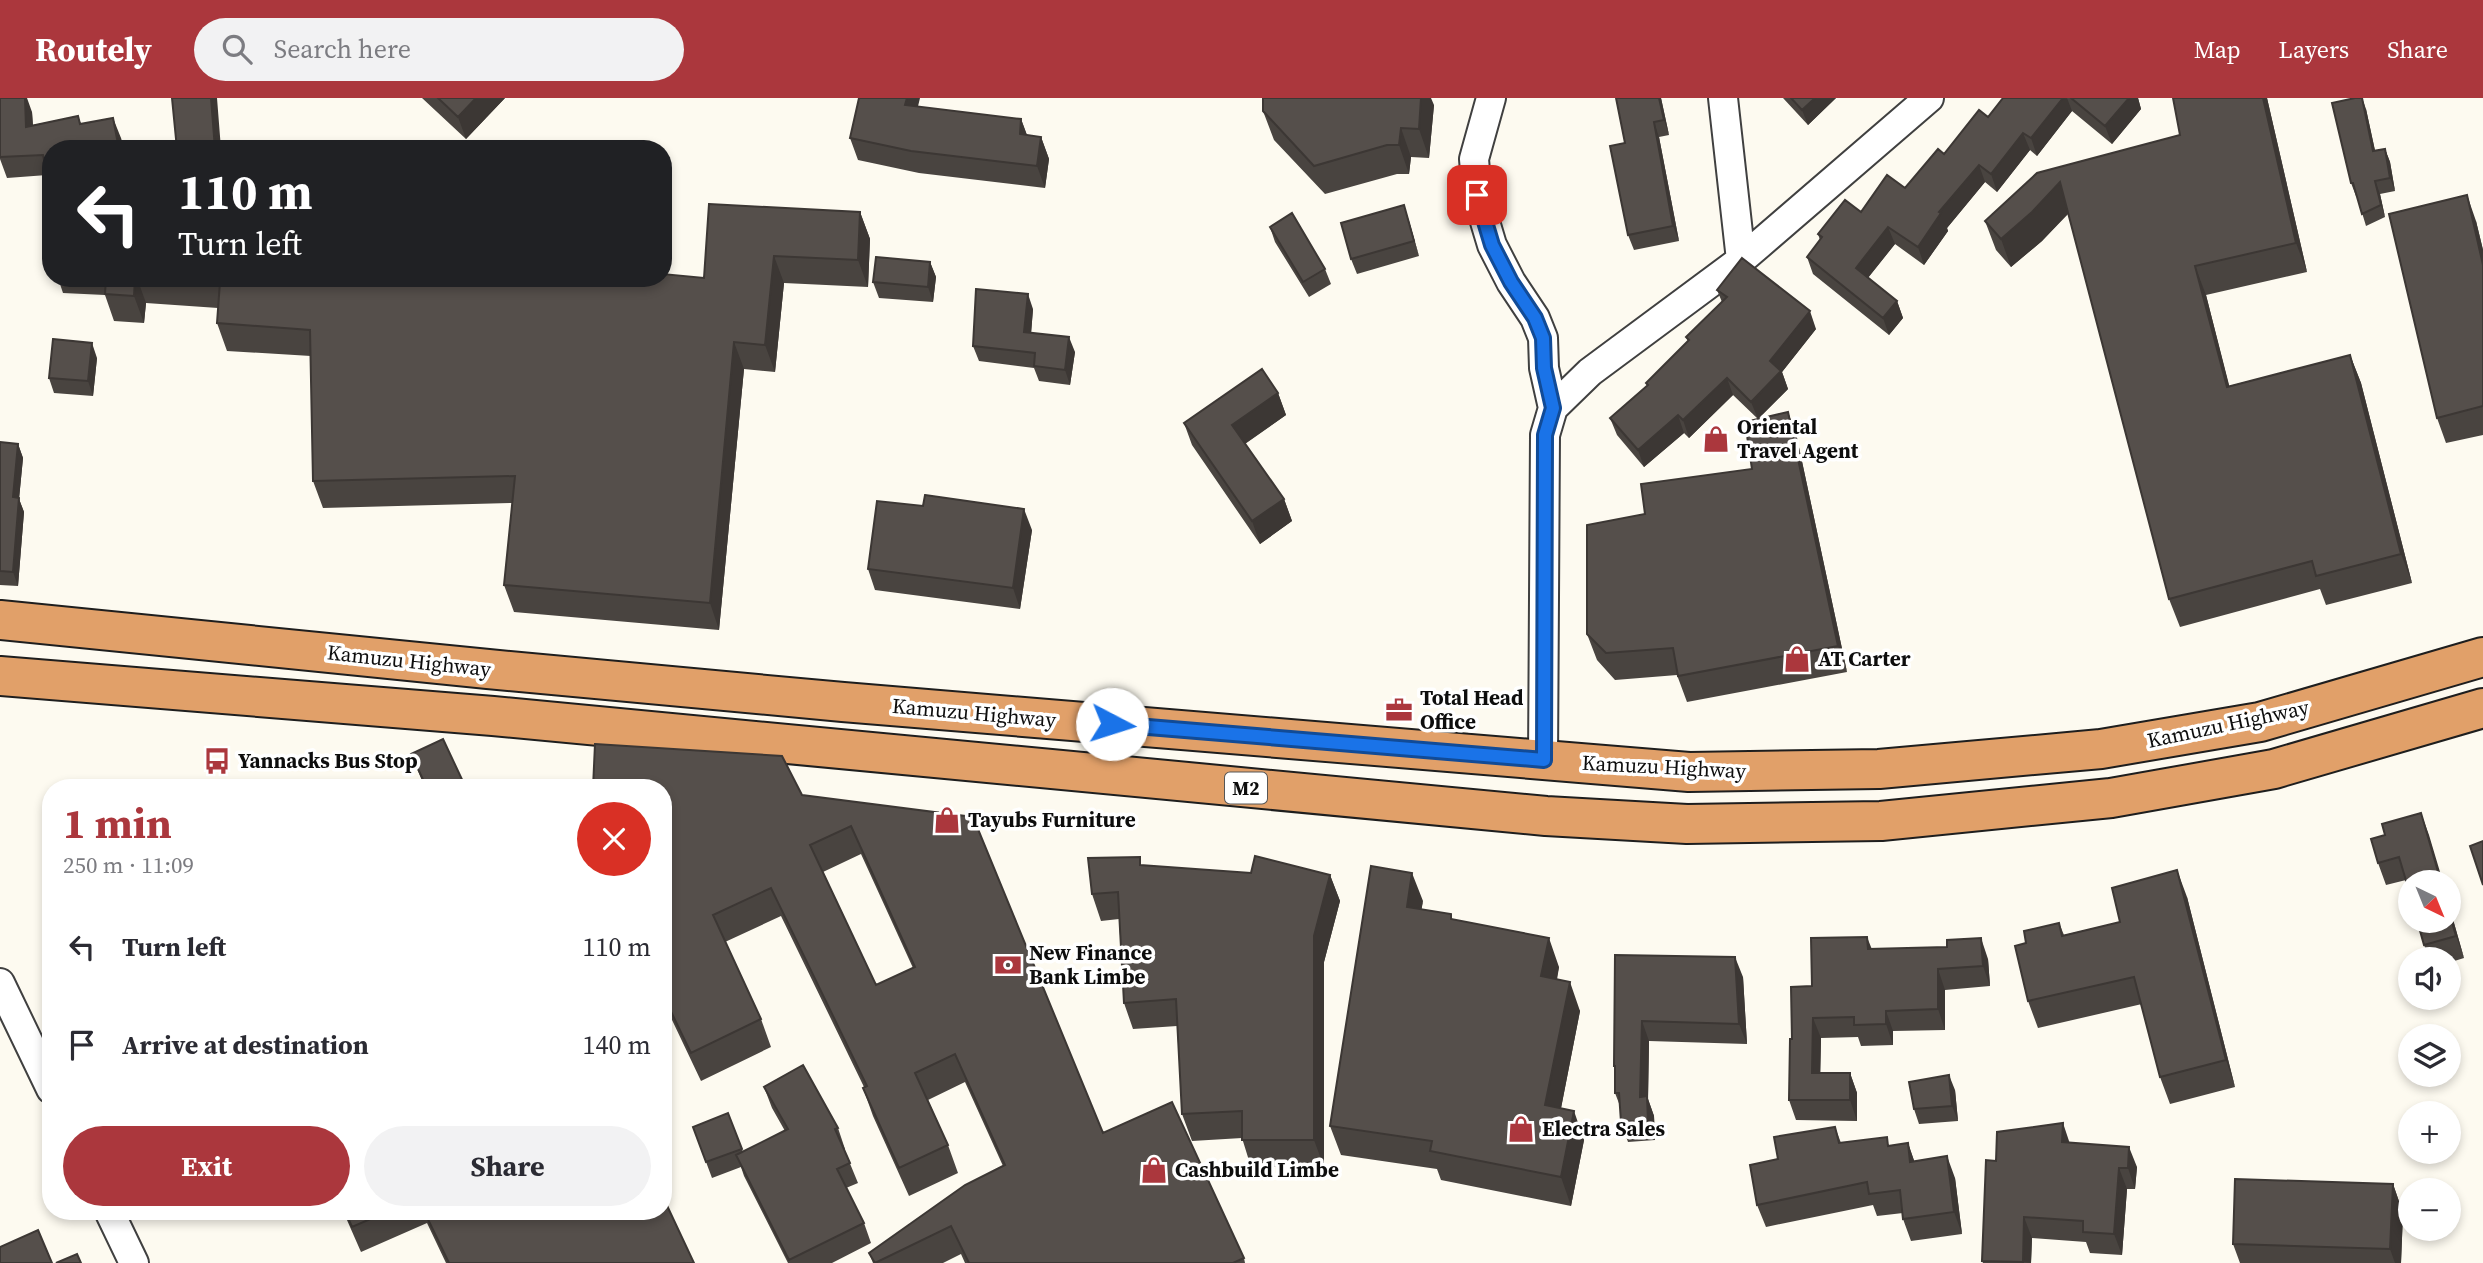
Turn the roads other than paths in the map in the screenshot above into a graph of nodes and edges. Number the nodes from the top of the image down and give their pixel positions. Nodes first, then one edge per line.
1 (1490, 98) edge
2 (1723, 98) edge
3 (1929, 98) edge
4 (1741, 260) junction
5 (1553, 408) junction
6 (0, 620) edge
7 (2483, 657) edge
8 (0, 677) edge
9 (2483, 708) edge
10 (1544, 760) junction
11 (0, 983) edge
12 (42, 1070) edge
13 (113, 1220) edge
14 (134, 1263) edge

1 - 5 street
2 - 4 street
3 - 4 street
4 - 5 street
5 - 10 street
6 - 10 highway, Kamuzu Highway
7 - 10 highway, Kamuzu Highway
8 - 9 highway, M2
11 - 12 street
13 - 14 street

